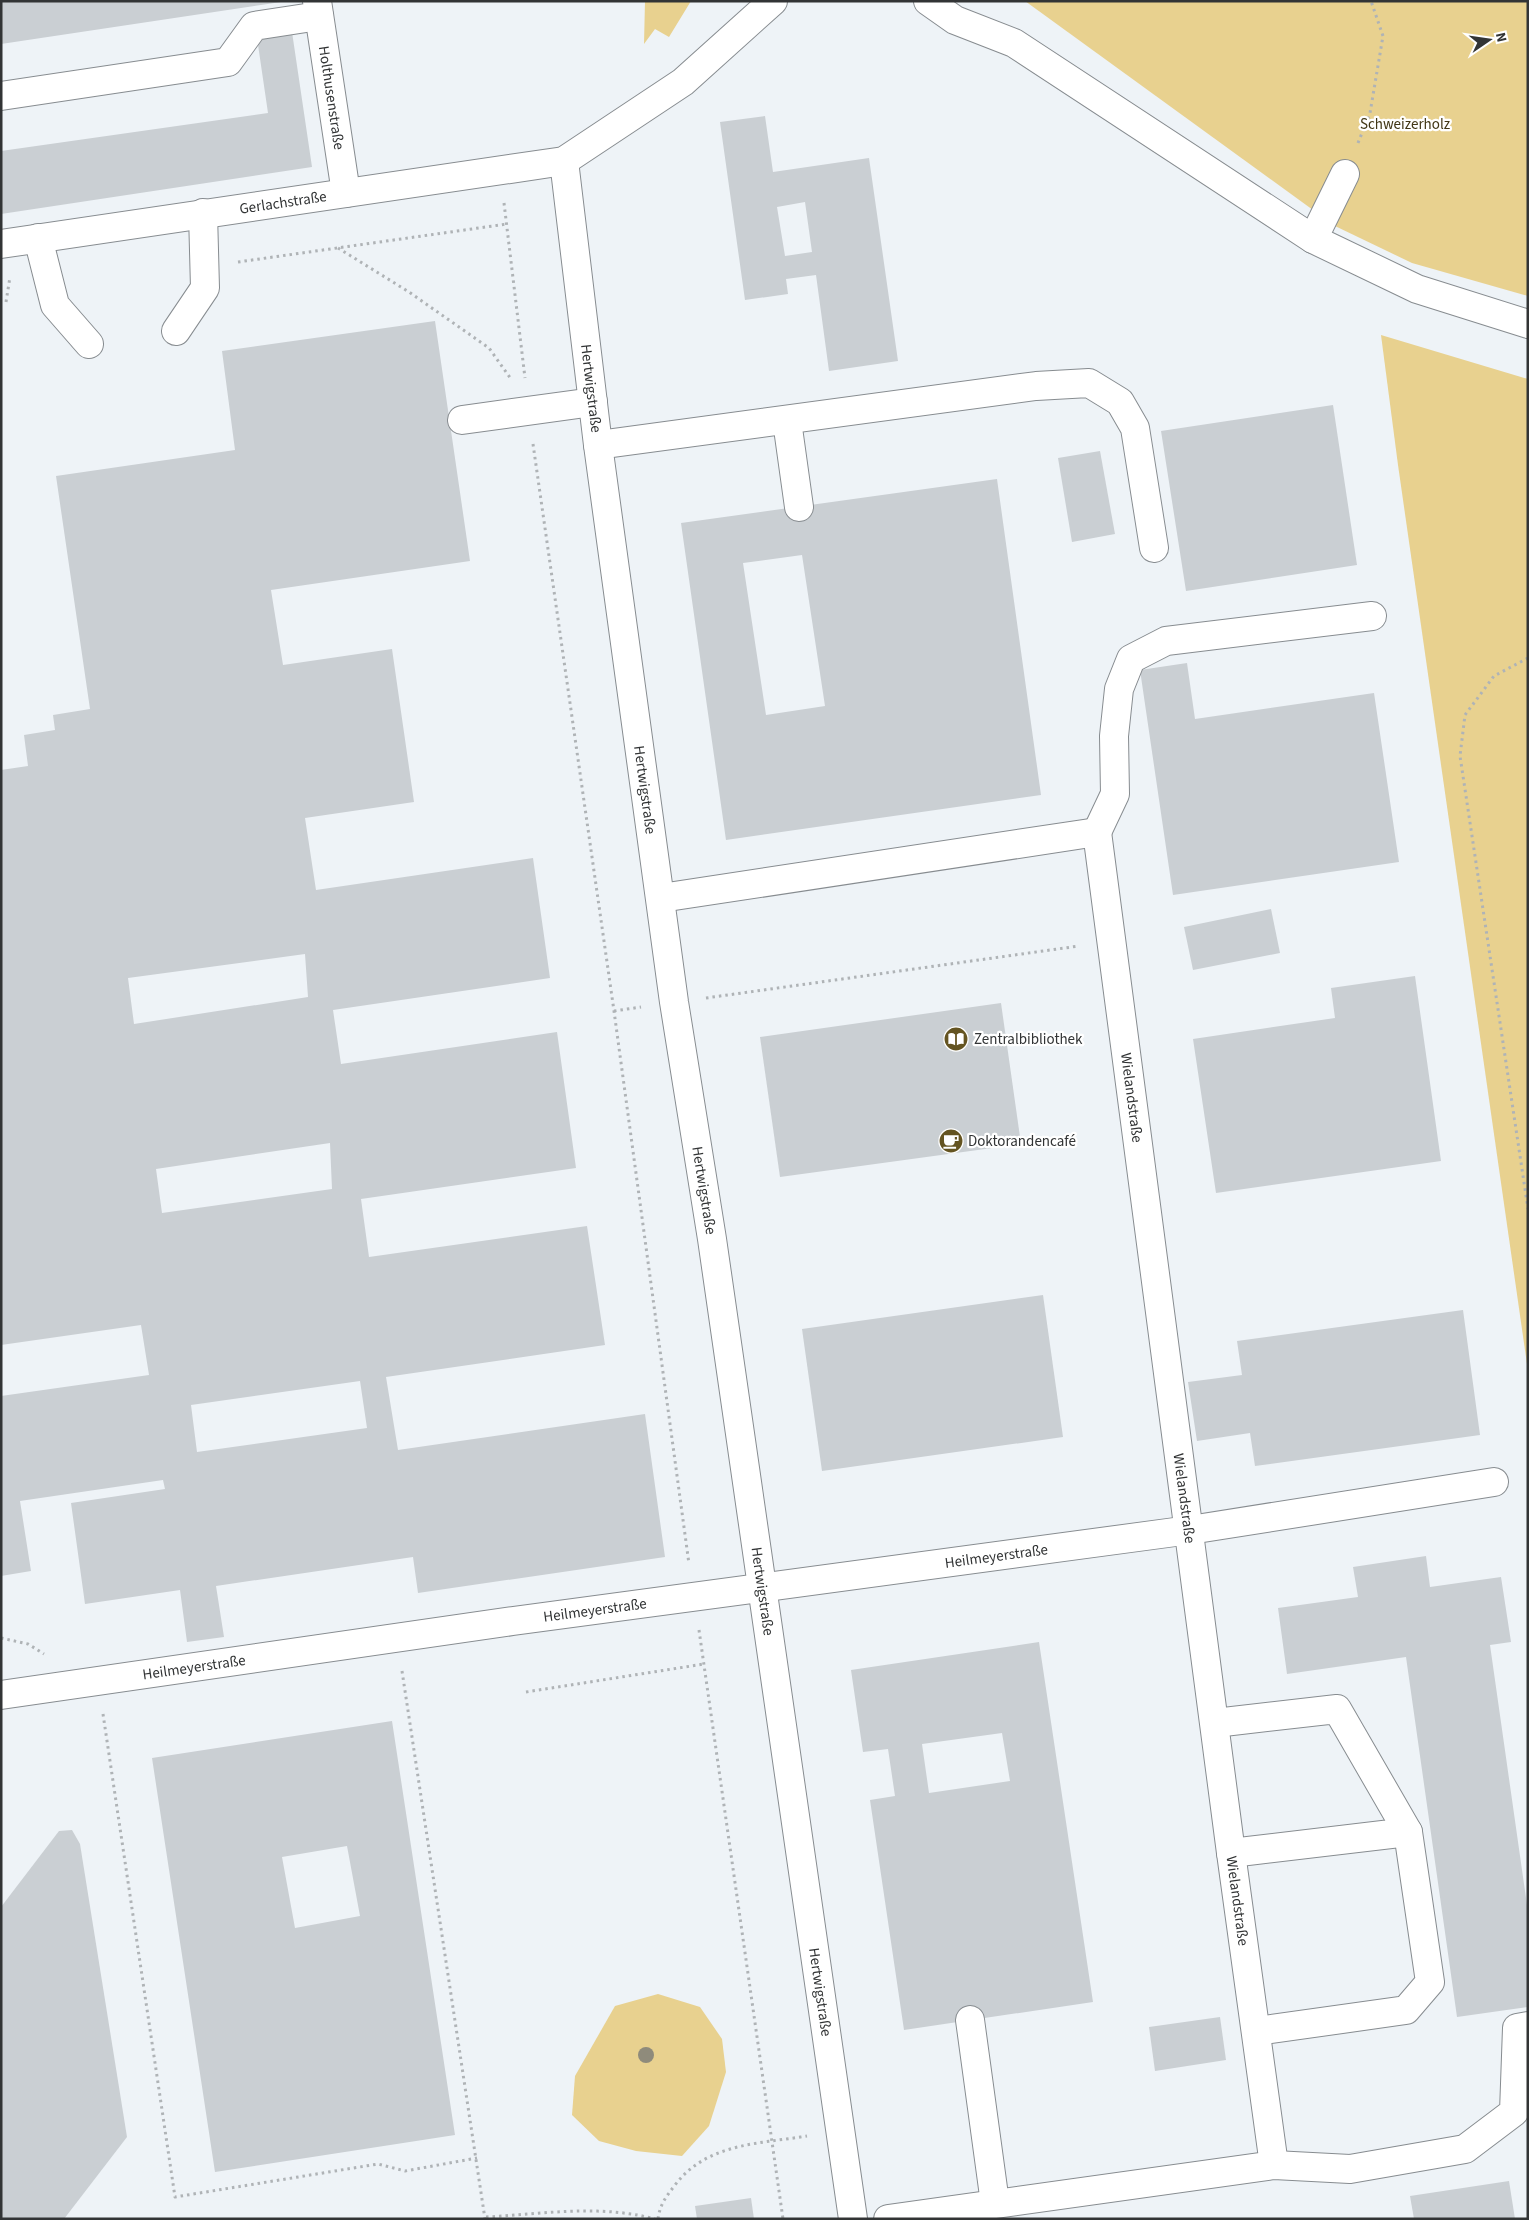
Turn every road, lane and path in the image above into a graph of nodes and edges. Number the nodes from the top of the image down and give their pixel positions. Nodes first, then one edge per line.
1 (774, 1) edge
2 (928, 1) edge
3 (1371, 1) edge
4 (318, 9) edge
5 (1, 96) edge
6 (564, 161) junction
7 (500, 170) junction
8 (1345, 174) joint
9 (346, 193) junction
10 (204, 224) junction
11 (507, 224) junction
12 (38, 238) junction
13 (1313, 239) junction
14 (1, 244) edge
15 (338, 248) junction
16 (1528, 324) edge
17 (176, 331) dead end
18 (89, 344) dead end
19 (593, 402) junction
20 (528, 406) junction
21 (462, 420) dead end
22 (786, 421) junction
23 (598, 446) junction
24 (799, 507) dead end
25 (1154, 548) dead end
26 (1372, 616) dead end
27 (1528, 658) edge
28 (1097, 832) junction
29 (661, 898) junction
30 (1112, 942) junction
31 (674, 1002) junction
32 (614, 1011) junction
33 (1528, 1210) edge
34 (1494, 1482) dead end
35 (1190, 1530) junction
36 (762, 1587) junction
37 (694, 1597) junction
38 (397, 1639) junction
39 (704, 1664) junction
40 (98, 1682) junction
41 (526, 1692) dead end
42 (1, 1695) edge
43 (1215, 1723) junction
44 (1408, 1832) junction
45 (1231, 1853) junction
46 (970, 2020) dead end
47 (1528, 2026) edge
48 (1257, 2031) junction
49 (840, 2131) junction
50 (773, 2142) junction
51 (477, 2158) junction
52 (1274, 2165) junction
53 (995, 2203) junction
54 (486, 2218) edge
55 (657, 2219) edge
56 (783, 2219) edge
57 (853, 2219) edge
58 (888, 2219) edge

1 - 6 street
2 - 13 street
3 - 8 path
4 - 5 street
4 - 9 street, Holthusenstraße
6 - 7 street, Gerlachstraße
6 - 19 street, Hertwigstraße
7 - 9 street, Gerlachstraße
7 - 11 path
8 - 13 street
9 - 10 street, Gerlachstraße
10 - 12 street, Gerlachstraße
10 - 15 path
10 - 17 street
11 - 15 path
11 - 20 path
12 - 14 street, Gerlachstraße
12 - 18 street
13 - 16 street
15 - 20 path
19 - 20 street
19 - 23 street, Hertwigstraße
20 - 21 street
20 - 32 path
22 - 23 street
22 - 24 street
22 - 25 street
23 - 29 street, Hertwigstraße
26 - 28 street
27 - 33 path
28 - 29 street
28 - 30 street, Wielandstraße
29 - 31 street, Hertwigstraße
30 - 31 path
30 - 35 street, Wielandstraße
31 - 32 path
31 - 36 street, Hertwigstraße
32 - 37 path
34 - 35 street, Heilmeyerstraße
35 - 36 street, Heilmeyerstraße
35 - 43 street, Wielandstraße
36 - 37 street, Heilmeyerstraße
36 - 49 street, Hertwigstraße
37 - 38 street, Heilmeyerstraße
37 - 39 path
38 - 40 street, Heilmeyerstraße
38 - 51 path
39 - 41 path
39 - 50 path
40 - 42 street, Heilmeyerstraße
40 - 51 path
43 - 44 street
43 - 45 street, Wielandstraße
44 - 45 street
44 - 48 street
45 - 48 street, Wielandstraße
46 - 53 street
47 - 52 street
48 - 52 street, Wielandstraße
49 - 50 path
49 - 57 street, Hertwigstraße
50 - 55 path
50 - 56 path
51 - 54 path
52 - 53 street
53 - 58 street
54 - 55 path

